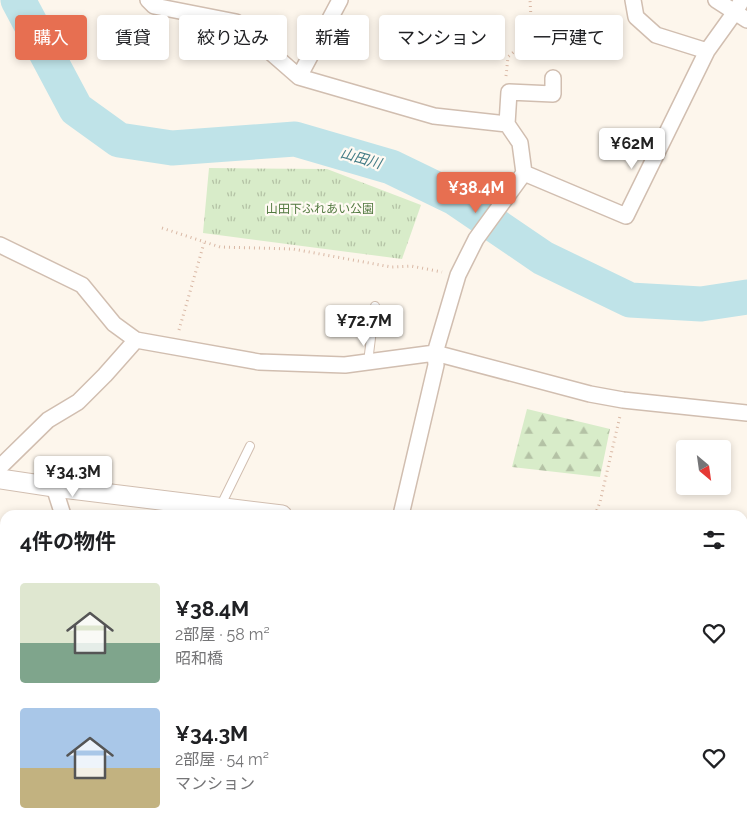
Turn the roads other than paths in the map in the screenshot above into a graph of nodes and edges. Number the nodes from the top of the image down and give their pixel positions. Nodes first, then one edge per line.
1 (148, 0) edge
2 (340, 0) edge
3 (633, 0) edge
4 (716, 0) edge
5 (741, 11) edge
6 (708, 51) junction
7 (299, 77) junction
8 (553, 78) dead end
9 (507, 124) junction
10 (524, 173) junction
11 (0, 246) edge
12 (375, 306) dead end
13 (136, 340) junction
14 (436, 353) junction
15 (368, 362) junction
16 (747, 413) edge
17 (250, 446) dead end
18 (0, 467) edge
19 (0, 479) edge
20 (54, 488) junction
21 (61, 510) edge
22 (224, 510) edge
23 (403, 510) edge

1 - 7 street
2 - 7 street
3 - 6 street
4 - 5 street
5 - 6 street
6 - 10 street
7 - 9 street
8 - 9 street
9 - 10 street
10 - 14 street
11 - 13 street
12 - 15 lane
13 - 15 street
13 - 18 street
14 - 15 street
14 - 16 street
14 - 23 street
17 - 22 lane
19 - 20 street
20 - 21 street
20 - 22 street

